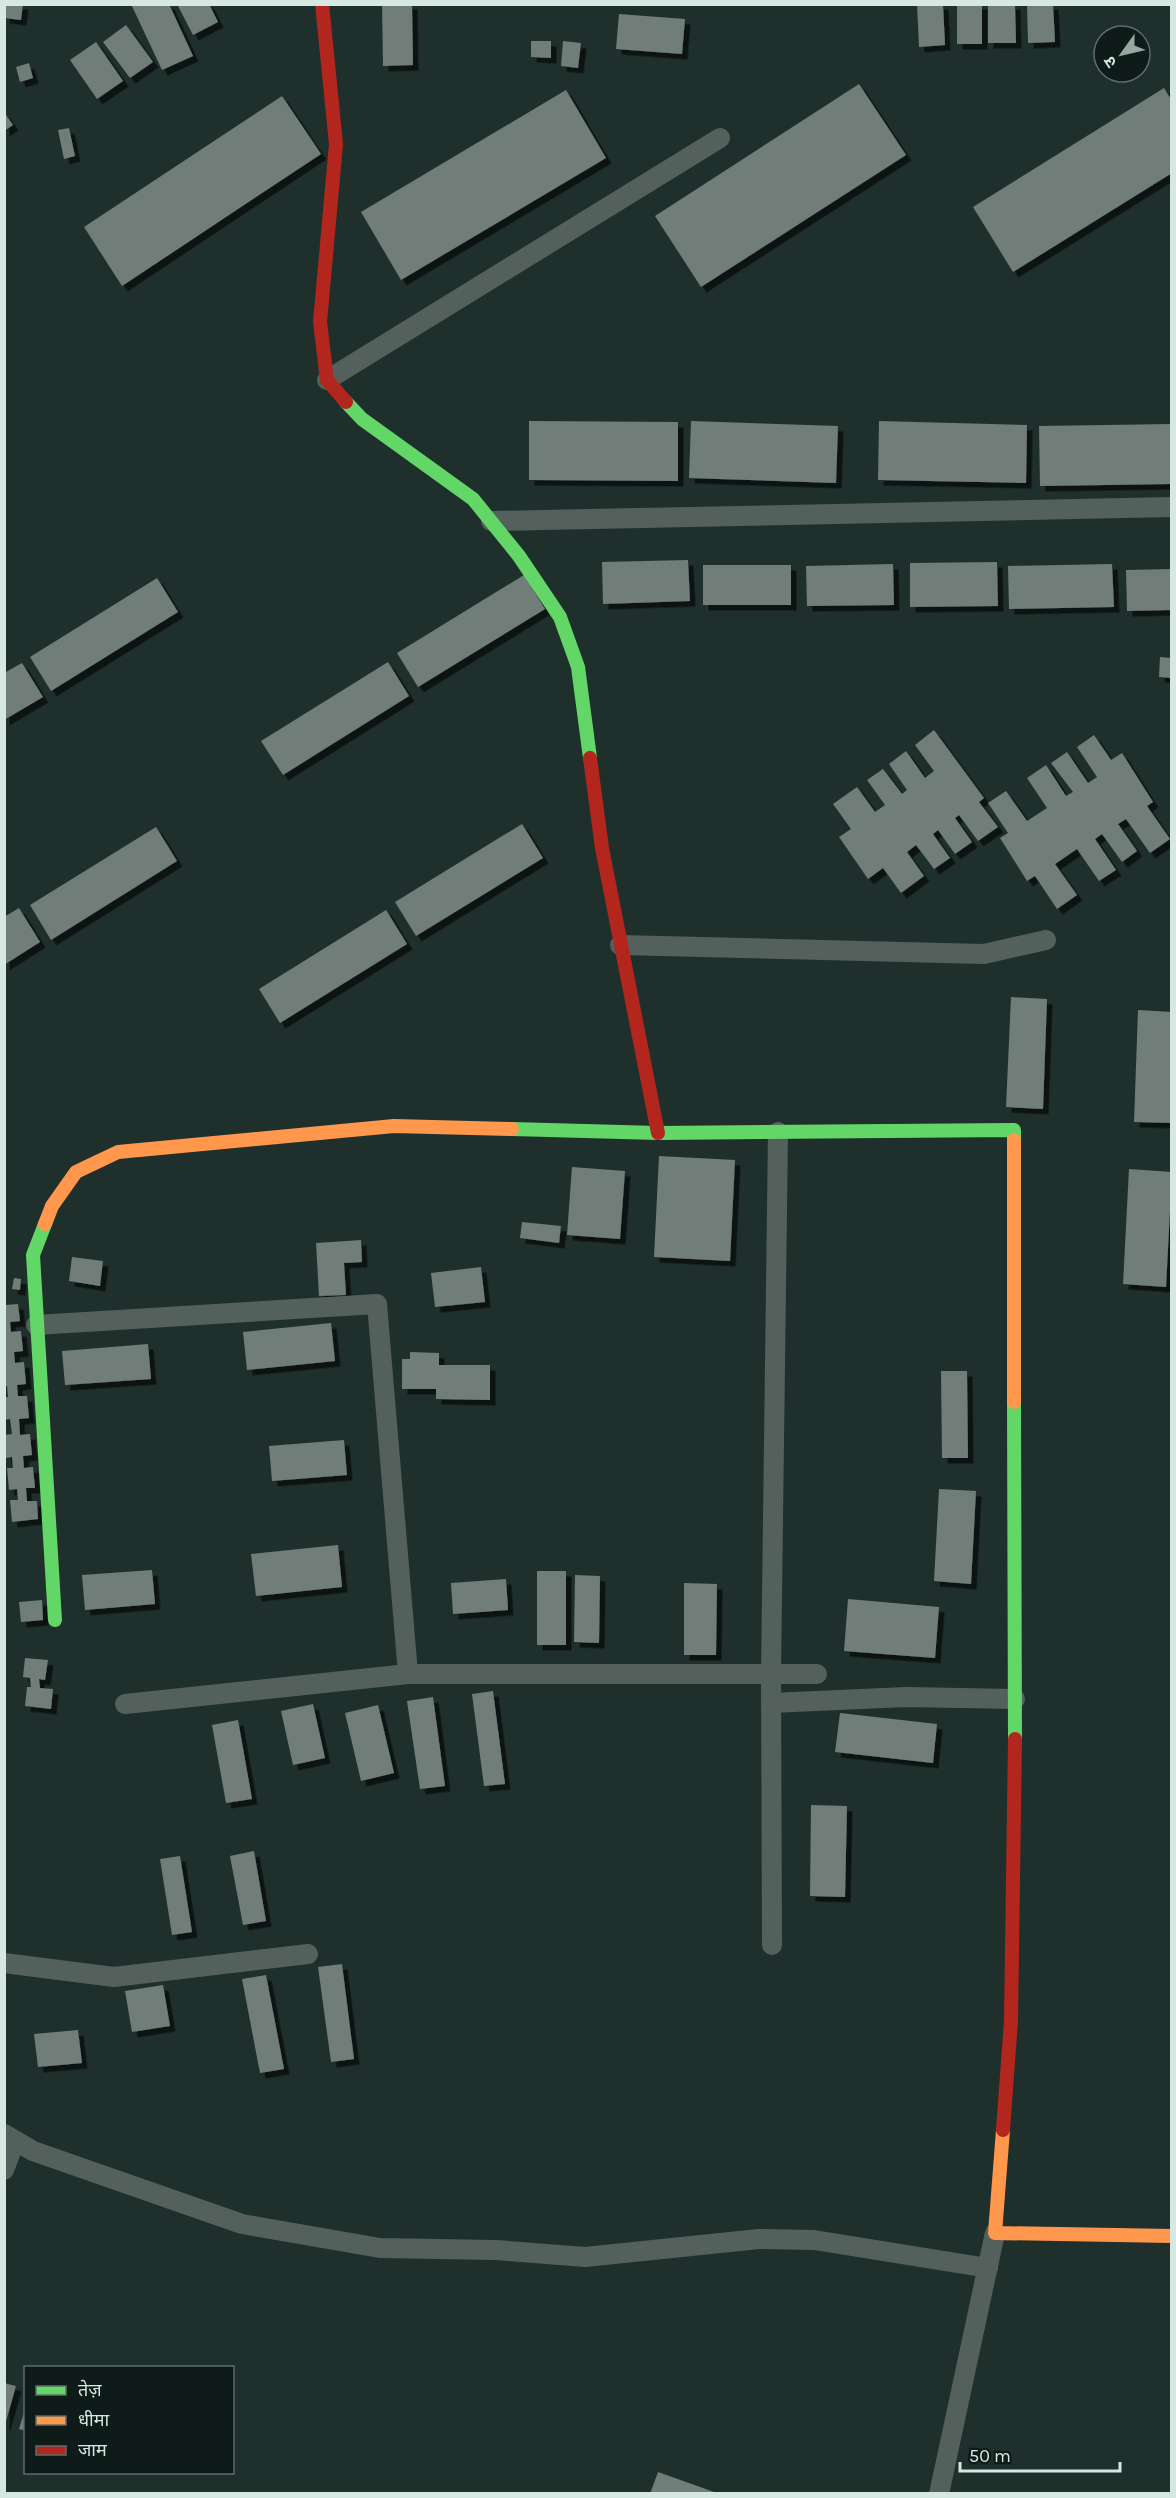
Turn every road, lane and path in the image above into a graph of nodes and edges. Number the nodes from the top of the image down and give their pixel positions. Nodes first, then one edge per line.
1 (322, 4) edge
2 (720, 138) dead end
3 (327, 380) junction
4 (1172, 507) edge
5 (491, 521) junction
6 (1046, 940) dead end
7 (620, 945) junction
8 (778, 1132) junction
9 (658, 1133) junction
10 (36, 1325) junction
11 (55, 1620) dead end
12 (408, 1674) junction
13 (771, 1674) junction
14 (817, 1674) dead end
15 (1015, 1699) junction
16 (771, 1703) junction
17 (125, 1704) dead end
18 (772, 1946) dead end
19 (308, 1954) dead end
20 (4, 1963) edge
21 (10, 2138) edge
22 (4, 2170) edge
23 (995, 2233) junction
24 (1172, 2236) edge
25 (988, 2268) junction
26 (939, 2493) edge

1 - 3 street
2 - 3 street
3 - 5 street
4 - 5 street
5 - 7 street
6 - 7 street
7 - 9 street
8 - 9 street
8 - 13 street
8 - 15 street
9 - 10 street
10 - 11 street
10 - 12 street
12 - 13 street
12 - 17 street
13 - 14 street
13 - 16 street
15 - 16 street
15 - 23 street
16 - 18 street
19 - 20 street
21 - 22 street
21 - 25 street
23 - 24 street
23 - 25 street
25 - 26 street

